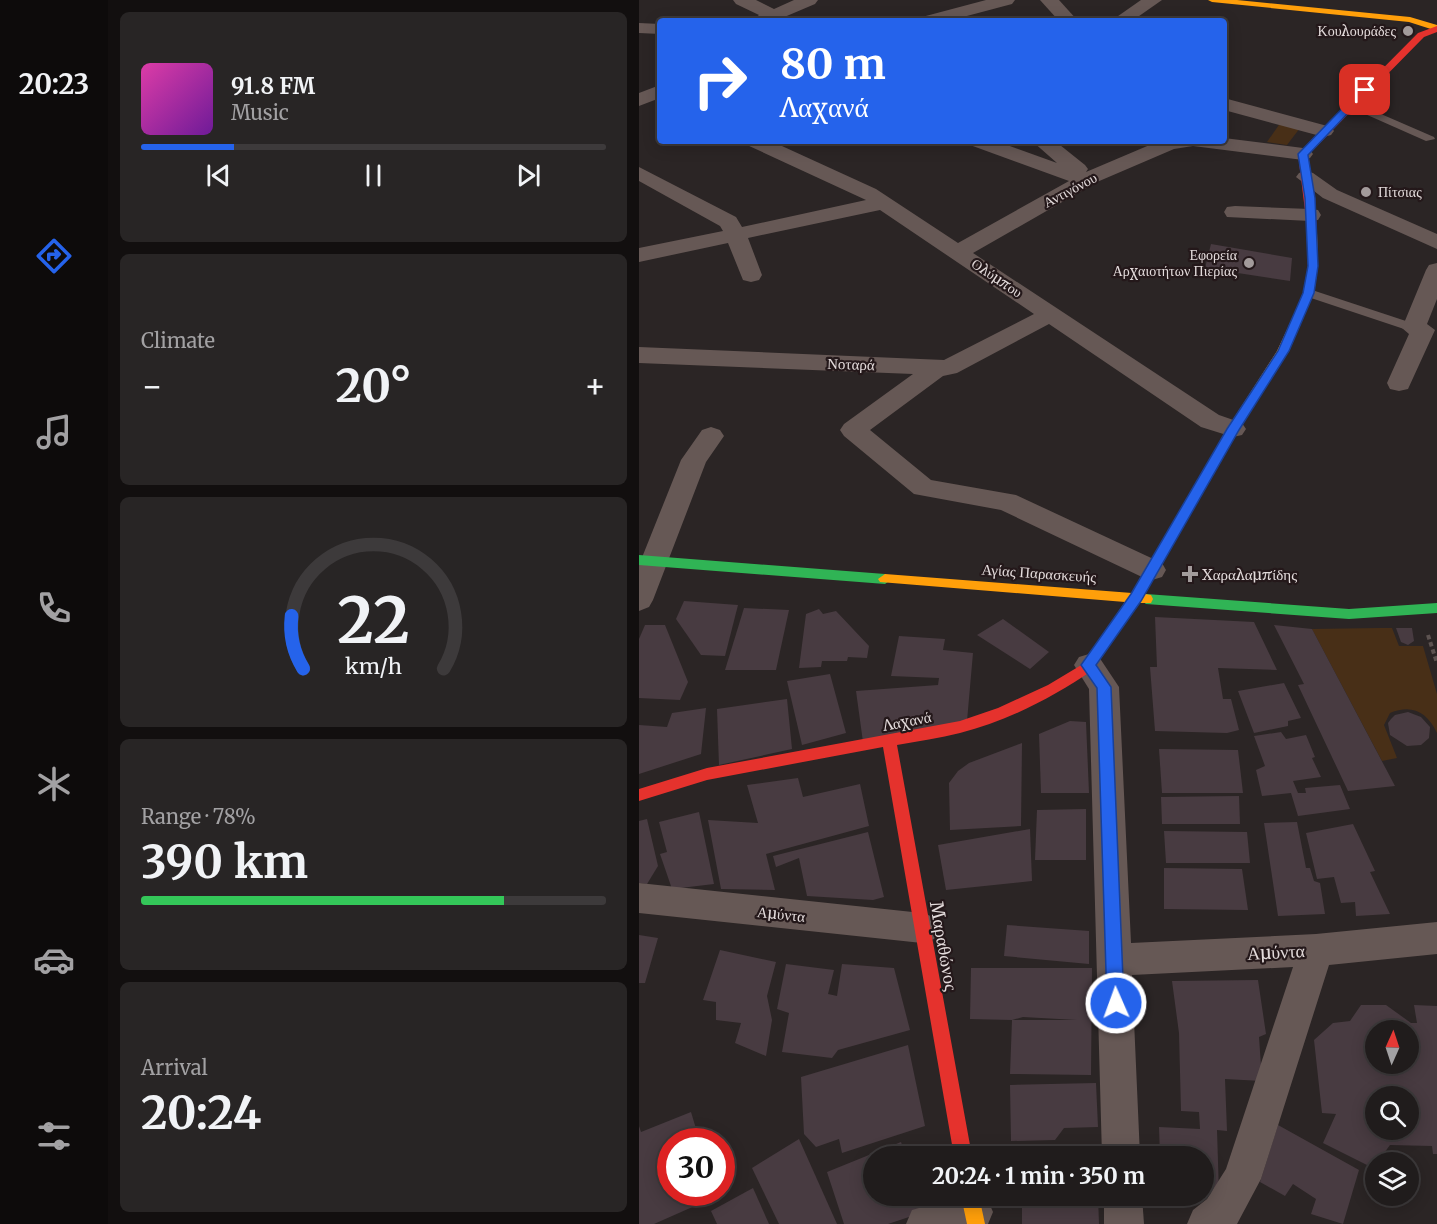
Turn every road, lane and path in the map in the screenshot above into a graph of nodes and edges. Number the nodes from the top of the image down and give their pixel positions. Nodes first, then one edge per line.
1 (742, 0) edge
2 (1006, 0) edge
3 (1049, 0) edge
4 (1153, 0) edge
5 (1212, 0) edge
6 (806, 1) edge
7 (766, 18) edge
8 (939, 18) edge
9 (1066, 18) edge
10 (1125, 18) edge
11 (639, 28) edge
12 (657, 29) edge
13 (1437, 29) edge
14 (1351, 104) junction
15 (1227, 105) edge
16 (1324, 131) junction
17 (1430, 139) dead end
18 (761, 144) edge
19 (790, 144) edge
20 (986, 144) edge
21 (1046, 144) edge
22 (1169, 144) edge
23 (1222, 144) edge
24 (776, 151) junction
25 (1303, 154) junction
26 (639, 172) edge
27 (1306, 177) junction
28 (1088, 179) junction
29 (884, 203) junction
30 (1235, 212) dead end
31 (1310, 214) junction
32 (736, 234) junction
33 (1437, 242) edge
34 (958, 252) junction
35 (639, 255) edge
36 (1437, 270) edge
37 (751, 275) dead end
38 (1309, 293) junction
39 (1051, 314) junction
40 (1414, 328) junction
41 (639, 355) edge
42 (939, 368) junction
43 (1399, 383) dead end
44 (1233, 429) junction
45 (711, 436) dead end
46 (647, 561) edge
47 (1152, 570) junction
48 (1136, 597) junction
49 (639, 600) edge
50 (1437, 608) edge
51 (1089, 665) junction
52 (889, 742) junction
53 (639, 795) edge
54 (639, 898) edge
55 (922, 928) junction
56 (1437, 938) edge
57 (1316, 950) junction
58 (1114, 960) junction
59 (961, 1146) edge
60 (1121, 1146) edge
61 (1123, 1206) edge
62 (973, 1211) edge
63 (926, 1224) edge
64 (1124, 1224) edge
65 (1207, 1224) edge

1 - 7 street
2 - 8 street
3 - 9 street
4 - 10 street
5 - 13 street
6 - 7 street
11 - 12 street
13 - 14 street
14 - 16 street
14 - 17 lane
15 - 16 street
16 - 25 street
18 - 24 street, Ολύμπου
19 - 24 street
20 - 28 street
21 - 28 street
22 - 28 street, Αντιγόνου
23 - 25 street
24 - 29 street, Ολύμπου
25 - 27 street, Λαχανά
26 - 32 street
27 - 31 street, Λαχανά
27 - 33 street
28 - 34 street, Αντιγόνου
29 - 32 street
29 - 34 street, Ολύμπου
30 - 31 street
31 - 38 street, Λαχανά
32 - 35 street
32 - 37 street
34 - 39 street, Ολύμπου
36 - 40 street
38 - 40 lane
38 - 44 street, Λαχανά
39 - 42 street, Νοταρά
39 - 44 street, Ολύμπου
40 - 43 street
41 - 42 street, Νοταρά
42 - 47 street
44 - 47 street, Λαχανά
45 - 46 street
46 - 48 street, Αγίας Παρασκευής
46 - 49 street
47 - 48 street, Λαχανά
48 - 50 street, Αγίας Παρασκευής
48 - 51 street, Λαχανά
51 - 52 street, Λαχανά
51 - 58 street
52 - 53 street, Λαχανά
52 - 55 street, Μαραθώνος
54 - 55 street, Αμύντα
55 - 59 street, Μαραθώνος
56 - 57 street, Αμύντα
57 - 58 street, Αμύντα
57 - 65 street
58 - 60 street
61 - 64 street
62 - 63 street

